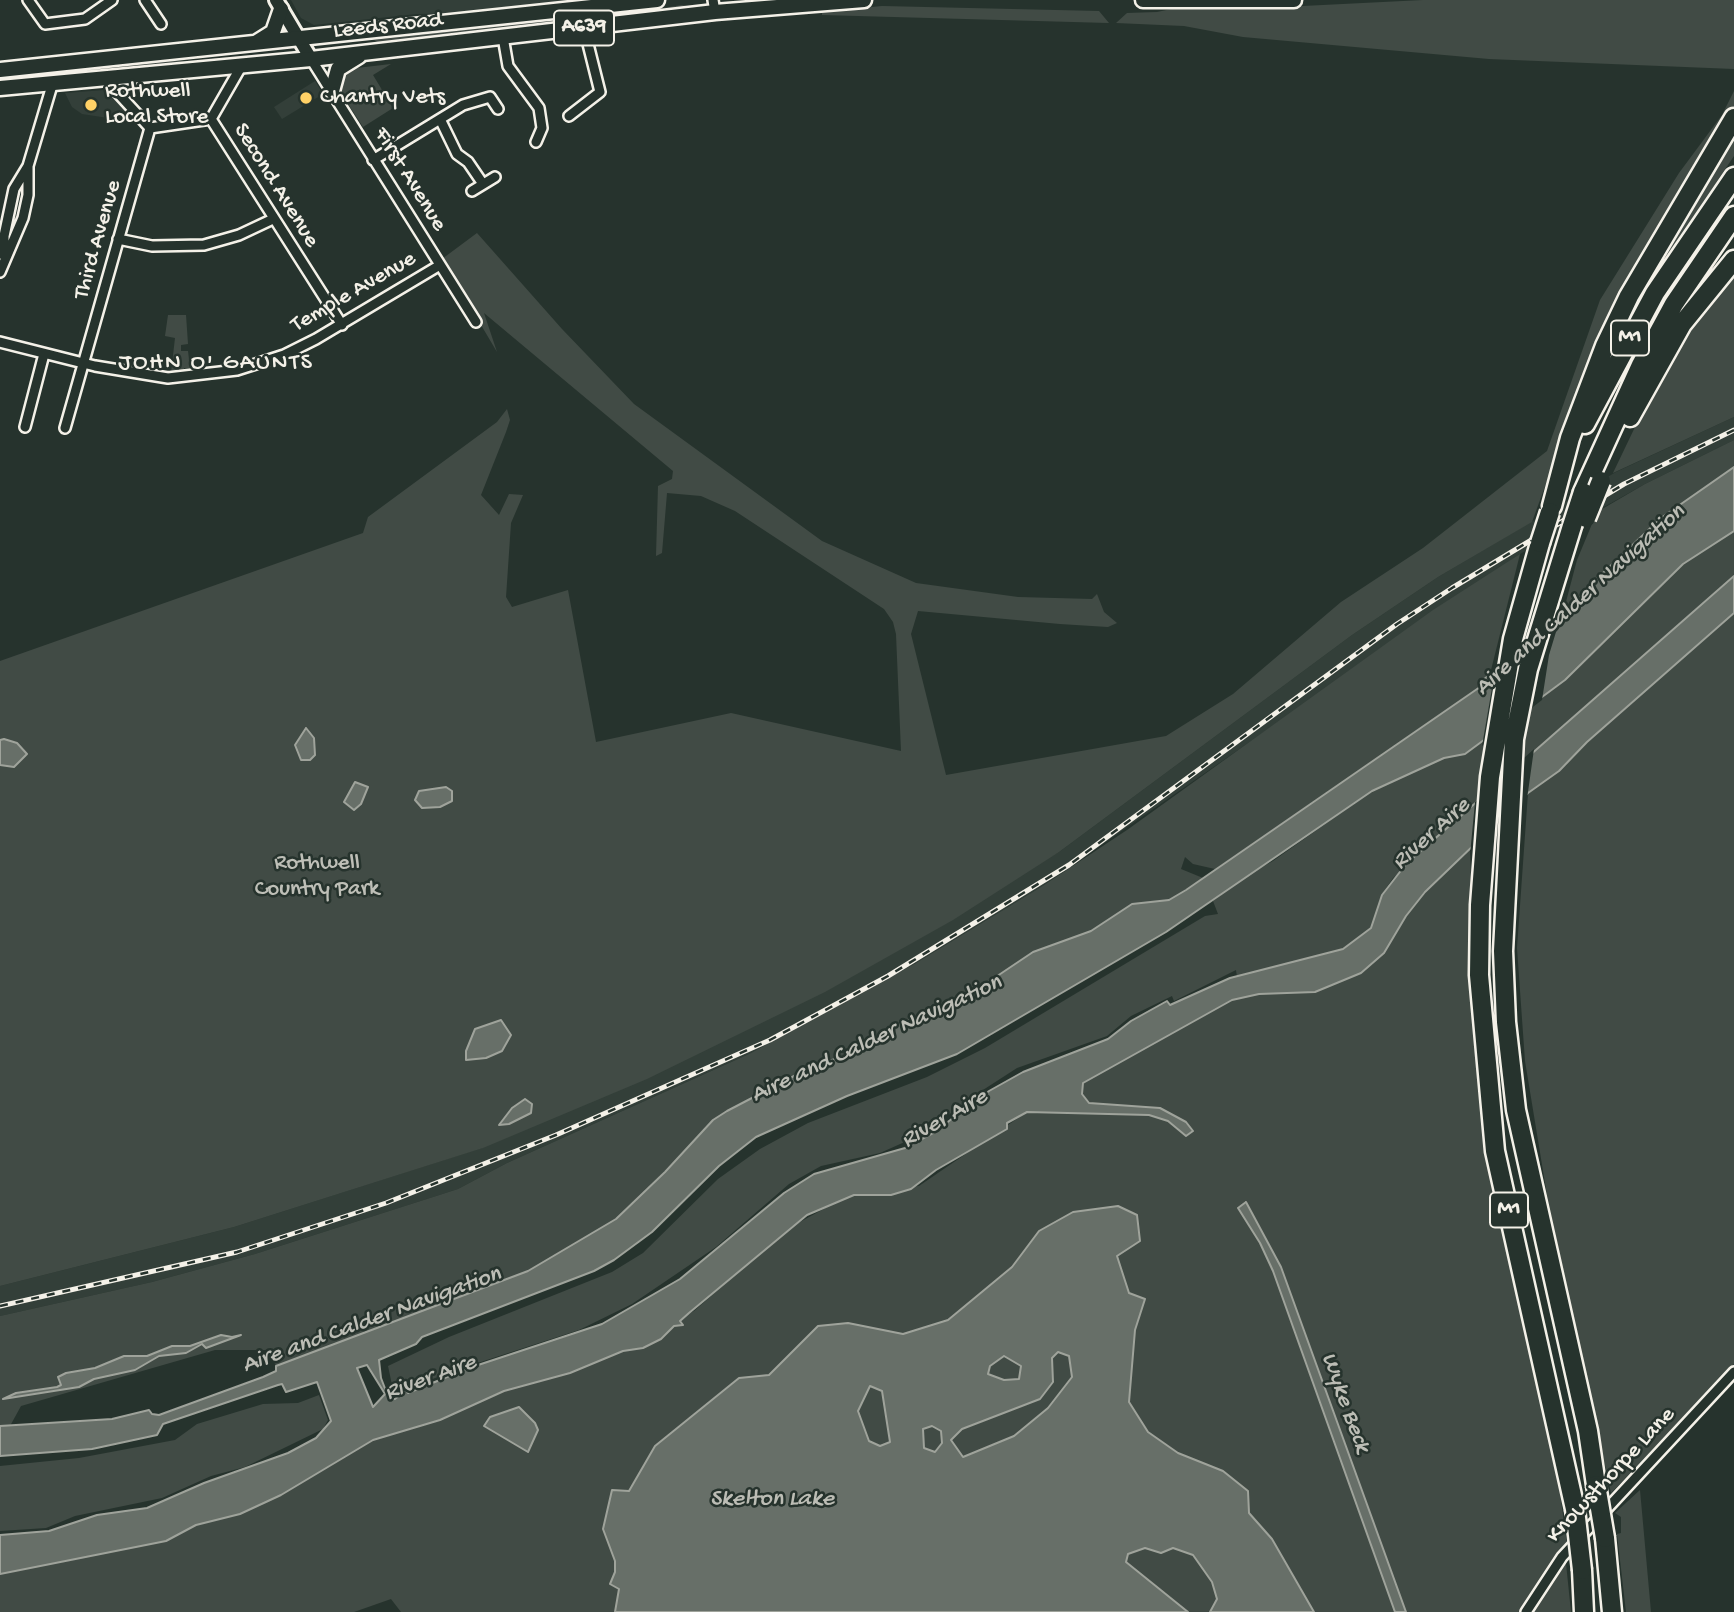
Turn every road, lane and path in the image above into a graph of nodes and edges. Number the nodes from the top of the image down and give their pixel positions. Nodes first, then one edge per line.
1 (28, 0) edge
2 (112, 0) edge
3 (145, 0) edge
4 (657, 0) edge
5 (864, 0) edge
6 (1143, 0) edge
7 (1294, 0) edge
8 (278, 5) edge
9 (714, 6) edge
10 (161, 24) dead end
11 (584, 28) junction
12 (503, 37) junction
13 (300, 40) junction
14 (253, 45) junction
15 (366, 52) junction
16 (311, 59) junction
17 (242, 65) junction
18 (0, 70) edge
19 (103, 78) junction
20 (53, 82) junction
21 (0, 88) edge
22 (332, 92) junction
23 (498, 109) dead end
24 (569, 116) dead end
25 (1734, 118) edge
26 (211, 119) junction
27 (440, 119) junction
28 (150, 128) junction
29 (542, 128) junction
30 (553, 132) dead end
31 (536, 142) dead end
32 (373, 160) junction
33 (28, 166) junction
34 (495, 177) dead end
35 (1734, 177) edge
36 (483, 184) junction
37 (472, 191) dead end
38 (1734, 216) edge
39 (272, 219) junction
40 (118, 239) junction
41 (4, 256) junction
42 (1734, 260) edge
43 (440, 265) junction
44 (0, 272) edge
45 (476, 322) dead end
46 (342, 325) junction
47 (0, 341) edge
48 (44, 354) junction
49 (85, 364) junction
50 (25, 427) dead end
51 (65, 428) dead end
52 (1551, 509) junction
53 (1579, 522) junction
54 (1734, 1372) edge
55 (1526, 1612) edge
56 (1584, 1612) edge
57 (1612, 1612) edge

1 - 2 street
3 - 10 street
4 - 13 main road, Leeds Road / A639
5 - 9 main road, Leeds Road / A639
6 - 7 main road
8 - 13 street
8 - 14 main road
9 - 11 main road, Leeds Road / A639
11 - 12 main road, Leeds Road / A639
11 - 24 street
12 - 15 main road, Leeds Road / A639
12 - 29 street
13 - 14 main road, Leeds Road / A639
13 - 16 street
14 - 18 main road, Leeds Road / A639
15 - 16 main road, Leeds Road / A639
15 - 22 main road
16 - 17 main road, Leeds Road / A639
16 - 22 street, First Avenue
17 - 19 main road, Leeds Road / A639
17 - 26 street, Second Avenue
19 - 20 main road, Leeds Road / A639
19 - 28 street
20 - 21 main road, Leeds Road / A639
20 - 33 street
22 - 32 street, First Avenue
23 - 27 street
25 - 52 highway, M1
26 - 28 street
26 - 39 street, Second Avenue
27 - 32 street
27 - 36 street
28 - 40 street, Third Avenue
29 - 30 street
29 - 31 street
32 - 43 street, First Avenue
33 - 41 street
33 - 41 street
34 - 36 street
35 - 52 highway, M1
36 - 37 street
38 - 53 highway, M1, bridge
39 - 40 street
39 - 46 street, Second Avenue
40 - 49 street, Third Avenue
41 - 44 street
42 - 53 highway, bridge
43 - 45 street, First Avenue
43 - 46 street, Temple Avenue
46 - 49 street, Temple Avenue
47 - 48 street, Temple Avenue
48 - 49 street, Temple Avenue
48 - 50 street
49 - 51 street, Third Avenue
52 - 56 highway, M1, bridge
53 - 57 highway, M1, bridge
54 - 55 street, Knowsthorpe Lane

